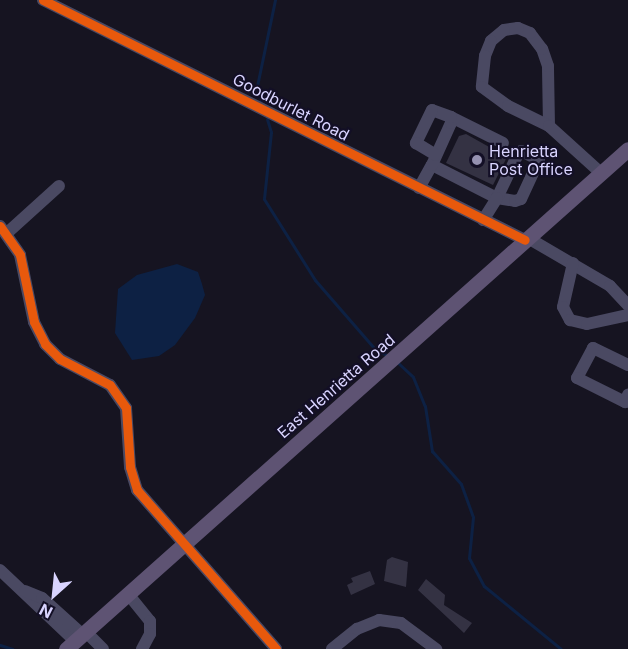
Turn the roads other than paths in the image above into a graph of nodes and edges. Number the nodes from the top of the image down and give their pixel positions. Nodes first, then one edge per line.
1 (43, 0) edge
2 (451, 117) junction
3 (549, 126) junction
4 (502, 142) dead end
5 (628, 149) edge
6 (434, 160) junction
7 (601, 173) junction
8 (59, 186) dead end
9 (419, 188) junction
10 (483, 220) junction
11 (4, 230) edge
12 (526, 239) junction
13 (573, 263) junction
14 (628, 305) edge
15 (628, 315) edge
16 (628, 365) edge
17 (628, 395) edge
18 (184, 544) junction
19 (0, 570) edge
20 (128, 594) junction
21 (77, 639) edge
22 (103, 649) edge
23 (142, 649) edge
24 (276, 649) edge
25 (332, 649) edge
26 (436, 649) edge

1 - 9 street, Goodburlet Road
2 - 4 street
2 - 6 street
2 - 6 street
3 - 3 street
3 - 7 street
5 - 7 main road, East Henrietta Road
6 - 9 street
6 - 10 street
7 - 12 main road, East Henrietta Road
8 - 11 street
9 - 10 street, Goodburlet Road
10 - 12 street, Goodburlet Road
11 - 18 street
12 - 13 street, Goodburlet Road
12 - 18 main road, East Henrietta Road
13 - 14 street, Goodburlet Road
13 - 15 street
16 - 17 street
18 - 20 main road, East Henrietta Road
18 - 24 street
19 - 21 street
20 - 21 main road, East Henrietta Road
20 - 23 street
21 - 22 street
25 - 26 street

